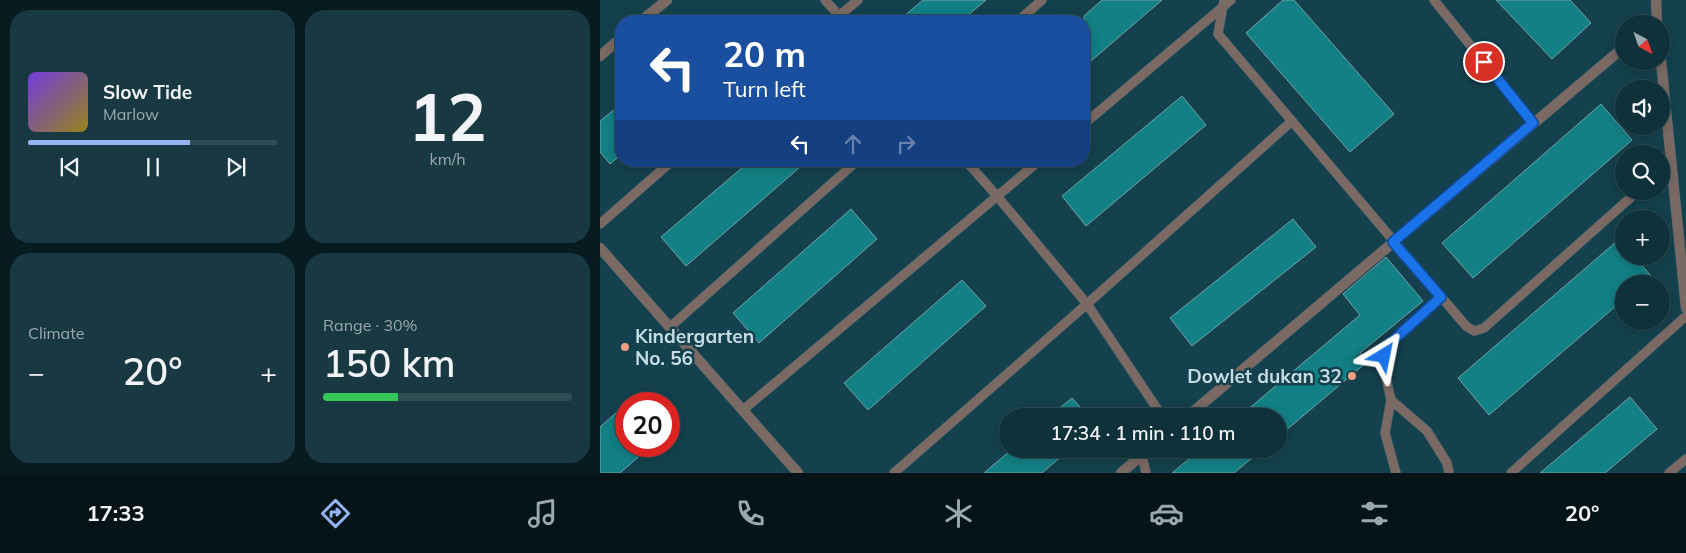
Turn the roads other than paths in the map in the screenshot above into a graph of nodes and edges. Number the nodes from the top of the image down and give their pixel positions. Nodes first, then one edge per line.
1 (667, 0) edge
2 (825, 0) edge
3 (858, 0) edge
4 (1042, 0) edge
5 (1231, 0) edge
6 (1434, 0) edge
7 (1656, 0) edge
8 (1223, 4) edge
9 (648, 15) edge
10 (836, 15) edge
11 (843, 15) edge
12 (1025, 15) edge
13 (1655, 15) edge
14 (615, 43) edge
15 (1615, 55) edge
16 (600, 56) edge
17 (1661, 70) edge
18 (1090, 119) edge
19 (1292, 121) junction
20 (1533, 123) junction
21 (1668, 145) edge
22 (1670, 163) edge
23 (665, 167) edge
24 (850, 167) edge
25 (971, 167) edge
26 (1032, 167) edge
27 (998, 196) junction
28 (1628, 200) edge
29 (600, 224) edge
30 (1393, 242) junction
31 (600, 248) edge
32 (1441, 297) junction
33 (1088, 304) junction
34 (1686, 308) edge
35 (1686, 316) edge
36 (670, 327) junction
37 (1391, 400) junction
38 (1157, 408) edge
39 (1197, 408) edge
40 (743, 410) junction
41 (1139, 458) edge
42 (1146, 458) edge
43 (1686, 459) edge
44 (798, 473) edge
45 (894, 473) edge
46 (1121, 473) edge
47 (1146, 473) edge
48 (1396, 473) edge
49 (1449, 473) edge
50 (1511, 473) edge
51 (1669, 473) edge

1 - 9 street
2 - 10 lane
3 - 11 lane
4 - 12 lane
5 - 8 lane
6 - 20 lane
7 - 13 street
8 - 18 lane
8 - 19 lane
14 - 16 street
15 - 20 street
17 - 21 street
19 - 30 lane
19 - 33 lane
20 - 30 street
22 - 34 street
23 - 29 lane
24 - 36 lane
25 - 27 lane
26 - 27 lane
27 - 33 lane
27 - 40 lane
28 - 32 lane
30 - 32 lane
30 - 39 street
31 - 36 street
32 - 37 lane
33 - 38 lane
33 - 45 lane
35 - 50 lane
36 - 40 street
37 - 48 lane
37 - 49 lane
40 - 44 street
41 - 46 street
42 - 47 lane
43 - 51 lane

